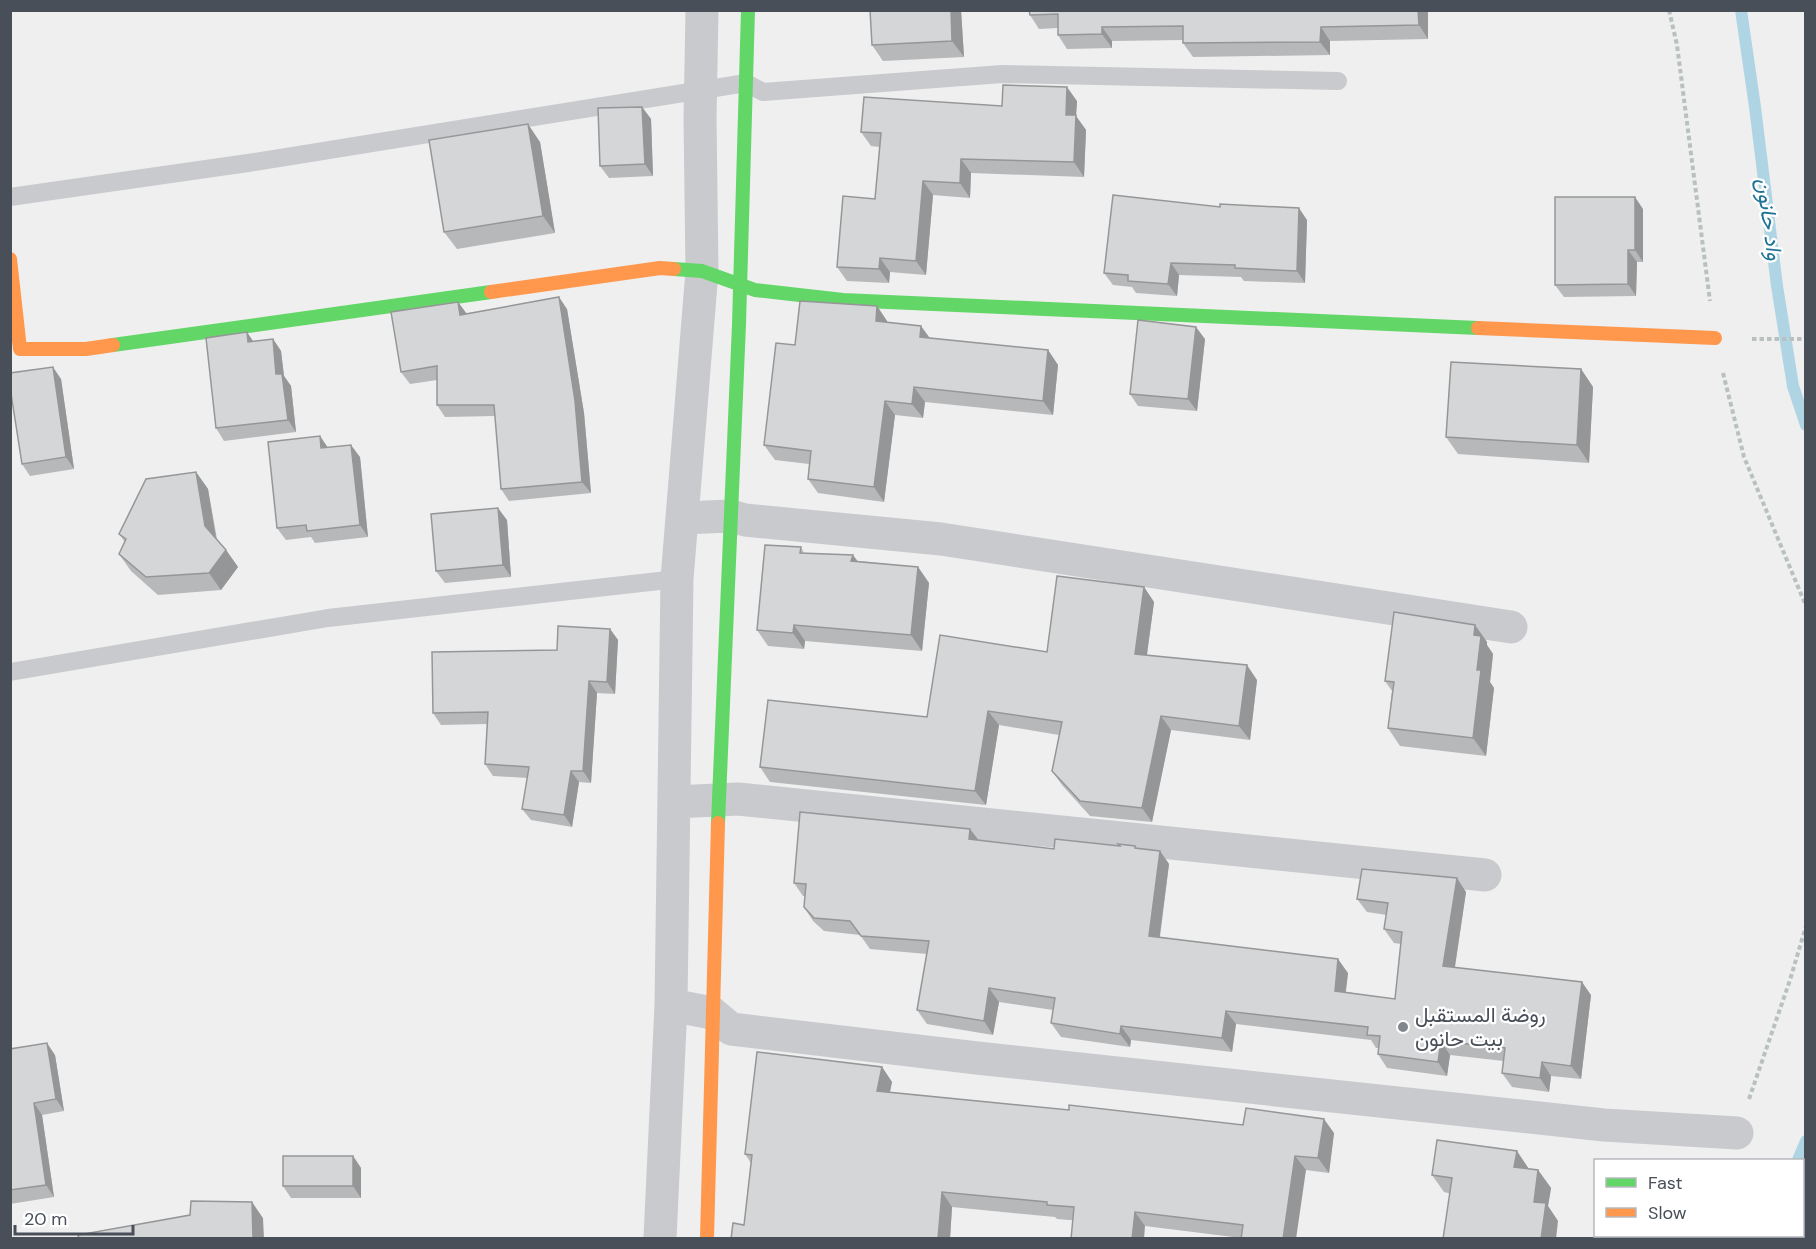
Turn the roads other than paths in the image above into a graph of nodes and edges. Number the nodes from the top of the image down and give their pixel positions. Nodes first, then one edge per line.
1 (702, 10) edge
2 (748, 10) edge
3 (1338, 81) dead end
4 (747, 83) junction
5 (702, 89) junction
6 (10, 197) edge
7 (10, 259) edge
8 (702, 271) junction
9 (740, 285) junction
10 (1715, 338) road end
11 (731, 516) junction
12 (683, 518) junction
13 (677, 579) junction
14 (1511, 627) dead end
15 (10, 672) edge
16 (719, 799) junction
17 (674, 802) junction
18 (1485, 875) dead end
19 (671, 1005) junction
20 (712, 1013) junction
21 (1737, 1133) road end
22 (660, 1239) edge
23 (707, 1239) edge

1 - 5 street
2 - 4 street
3 - 4 lane
4 - 5 lane
4 - 9 street
5 - 6 lane
5 - 8 street
7 - 8 street
8 - 9 street
8 - 12 street
9 - 10 street
9 - 11 street
11 - 12 street
11 - 14 street
11 - 16 street
12 - 13 street
13 - 15 lane
13 - 17 street
16 - 17 street
16 - 18 street
16 - 20 street
17 - 19 street
19 - 20 street
19 - 22 street
20 - 21 street
20 - 23 street

